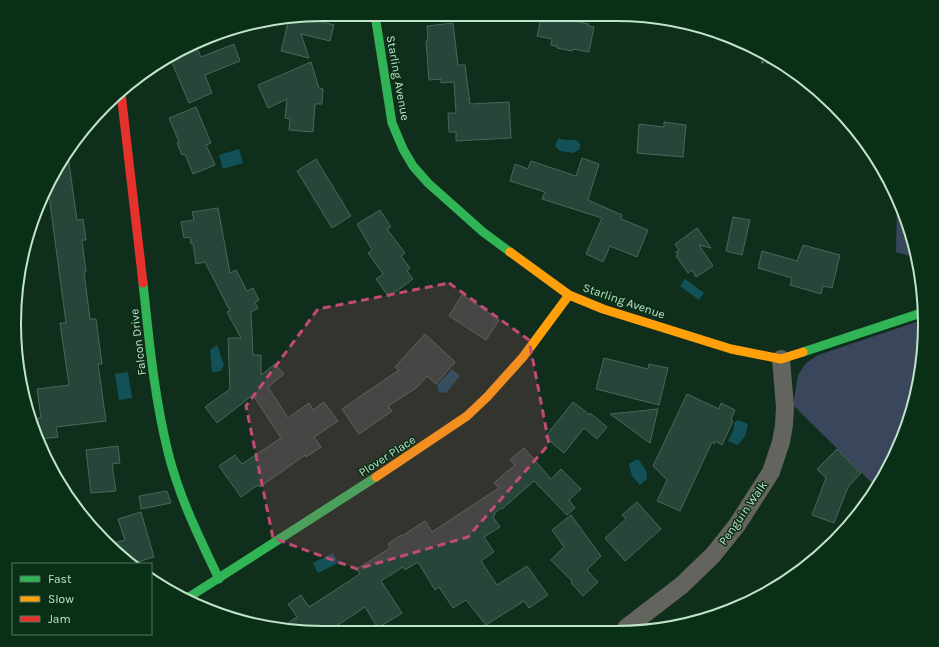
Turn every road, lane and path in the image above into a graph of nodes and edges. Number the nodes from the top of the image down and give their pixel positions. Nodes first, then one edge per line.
1 (376, 21) edge
2 (761, 62) dead end
3 (768, 62) edge
4 (122, 98) edge
5 (569, 295) junction
6 (918, 314) edge
7 (781, 359) junction
8 (219, 579) junction
9 (192, 596) edge
10 (630, 625) edge

1 - 5 street, Starling Avenue
2 - 3 path
4 - 8 street, Falcon Drive
5 - 7 street, Starling Avenue
5 - 8 street, Plover Place
6 - 7 street, Starling Avenue
7 - 10 street, Penguin Walk
8 - 9 street, Plover Place

